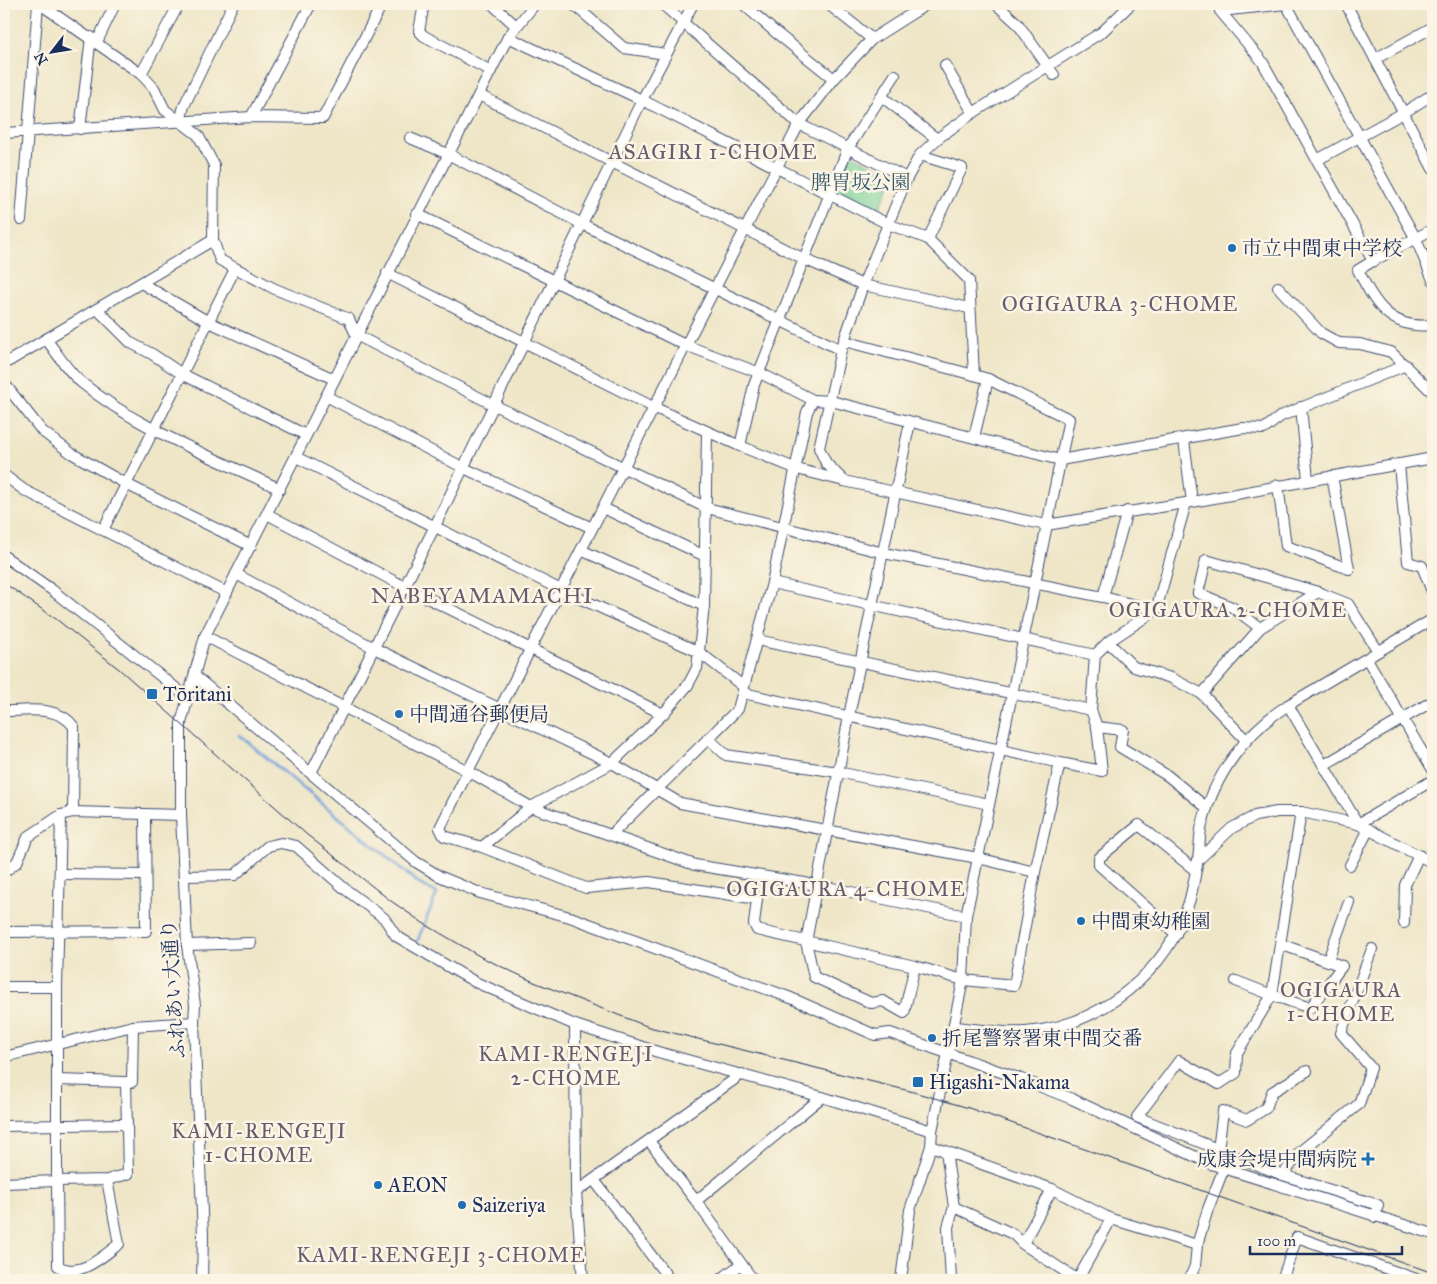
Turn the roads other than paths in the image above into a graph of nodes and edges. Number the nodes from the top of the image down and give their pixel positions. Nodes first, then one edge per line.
1 (39, 4) edge
2 (115, 4) edge
3 (179, 4) edge
4 (233, 4) edge
5 (311, 4) edge
6 (382, 4) edge
7 (424, 4) edge
8 (492, 4) edge
9 (535, 4) edge
10 (573, 4) edge
11 (662, 4) edge
12 (692, 4) edge
13 (743, 4) edge
14 (828, 4) edge
15 (927, 4) edge
16 (996, 4) edge
17 (1131, 4) edge
18 (1286, 4) edge
19 (1346, 4) edge
20 (912, 7) edge
21 (682, 21) junction
22 (516, 26) junction
23 (1433, 27) edge
24 (508, 36) junction
25 (94, 39) junction
26 (872, 39) junction
27 (666, 54) junction
28 (1375, 59) junction
29 (945, 65) dead end
30 (1048, 65) junction
31 (491, 70) junction
32 (140, 74) junction
33 (895, 75) dead end
34 (1054, 75) dead end
35 (834, 79) junction
36 (1433, 94) edge
37 (479, 95) junction
38 (881, 96) junction
39 (642, 100) junction
40 (1405, 112) junction
41 (973, 113) junction
42 (251, 118) junction
43 (180, 122) junction
44 (799, 124) junction
45 (80, 129) junction
46 (27, 132) junction
47 (4, 133) edge
48 (1359, 136) junction
49 (410, 138) dead end
50 (937, 139) junction
51 (848, 148) junction
52 (448, 154) junction
53 (920, 154) junction
54 (1430, 156) edge
55 (1317, 160) junction
56 (611, 161) junction
57 (776, 168) junction
58 (1433, 169) edge
59 (907, 178) junction
60 (830, 194) junction
61 (417, 214) junction
62 (21, 220) dead end
63 (582, 224) junction
64 (888, 224) junction
65 (744, 228) junction
66 (1433, 229) edge
67 (928, 239) junction
68 (1416, 239) junction
69 (213, 240) junction
70 (804, 259) junction
71 (1373, 261) junction
72 (235, 269) junction
73 (388, 274) junction
74 (1433, 280) edge
75 (554, 282) junction
76 (141, 283) junction
77 (863, 285) junction
78 (714, 287) junction
79 (1278, 287) dead end
80 (969, 308) junction
81 (97, 309) junction
82 (781, 321) junction
83 (209, 322) junction
84 (1433, 325) edge
85 (356, 334) junction
86 (46, 339) junction
87 (525, 342) junction
88 (842, 345) junction
89 (685, 346) junction
90 (4, 364) edge
91 (1406, 365) junction
92 (760, 373) junction
93 (182, 374) junction
94 (974, 376) junction
95 (334, 379) junction
96 (988, 379) junction
97 (4, 383) edge
98 (1433, 394) edge
99 (326, 396) junction
100 (813, 400) junction
101 (831, 401) junction
102 (494, 405) junction
103 (653, 407) junction
104 (1301, 407) junction
105 (910, 422) junction
106 (153, 429) junction
107 (707, 432) junction
108 (306, 436) junction
109 (974, 437) junction
110 (1184, 440) junction
111 (740, 446) junction
112 (296, 457) junction
113 (1433, 458) edge
114 (1060, 460) junction
115 (1399, 464) junction
116 (624, 467) junction
117 (464, 468) junction
118 (796, 469) junction
119 (4, 475) edge
120 (1332, 476) junction
121 (1308, 480) junction
122 (844, 481) junction
123 (126, 484) junction
124 (1278, 485) junction
125 (280, 489) junction
126 (897, 491) junction
127 (1189, 503) junction
128 (603, 508) junction
129 (707, 508) junction
130 (1127, 511) junction
131 (267, 514) junction
132 (1046, 525) junction
133 (434, 528) junction
134 (592, 528) junction
135 (785, 529) junction
136 (103, 530) junction
137 (251, 546) junction
138 (582, 550) junction
139 (884, 553) junction
140 (4, 556) edge
141 (705, 556) junction
142 (236, 574) junction
143 (772, 583) junction
144 (1034, 584) junction
145 (404, 587) junction
146 (561, 590) junction
147 (1318, 592) junction
148 (227, 593) junction
149 (1433, 594) edge
150 (1103, 597) junction
151 (704, 606) junction
152 (872, 606) junction
153 (1156, 610) junction
154 (1433, 619) edge
155 (1260, 628) junction
156 (205, 636) junction
157 (1023, 639) junction
158 (757, 640) junction
159 (1108, 642) junction
160 (374, 648) junction
161 (530, 650) junction
162 (1378, 651) junction
163 (699, 652) junction
164 (1095, 655) junction
165 (1367, 659) junction
166 (861, 663) junction
167 (195, 676) junction
168 (744, 690) junction
169 (1013, 694) junction
170 (1202, 694) junction
171 (187, 697) junction
172 (1433, 701) edge
173 (1288, 705) junction
174 (344, 709) junction
175 (500, 710) junction
176 (1091, 710) junction
177 (4, 711) edge
178 (663, 714) junction
179 (849, 716) junction
180 (1403, 718) junction
181 (1097, 728) junction
182 (708, 738) junction
183 (1246, 740) junction
184 (1001, 750) junction
185 (612, 763) junction
186 (1060, 763) junction
187 (1324, 765) junction
188 (1433, 770) edge
189 (468, 771) junction
190 (838, 772) junction
191 (311, 773) junction
192 (1433, 780) edge
193 (658, 788) junction
194 (988, 804) junction
195 (531, 807) junction
196 (1207, 808) junction
197 (73, 812) junction
198 (1301, 812) junction
199 (145, 814) junction
200 (61, 815) junction
201 (181, 815) junction
202 (1358, 824) junction
203 (827, 829) junction
204 (1369, 829) junction
205 (612, 834) junction
206 (482, 847) junction
207 (1419, 855) junction
208 (978, 858) junction
209 (1198, 860) junction
210 (1433, 863) edge
211 (1350, 865) dead end
212 (1195, 870) junction
213 (4, 872) edge
214 (1035, 872) junction
215 (60, 874) junction
216 (145, 875) junction
217 (185, 876) junction
218 (817, 885) junction
219 (1349, 902) dead end
220 (966, 916) junction
221 (1404, 923) dead end
222 (4, 932) edge
223 (59, 932) junction
224 (1176, 934) junction
225 (806, 942) junction
226 (251, 943) dead end
227 (1280, 944) junction
228 (187, 945) junction
229 (1372, 950) dead end
230 (1328, 960) junction
231 (915, 966) junction
232 (963, 980) junction
233 (1236, 981) dead end
234 (4, 987) edge
235 (57, 987) junction
236 (1272, 994) junction
237 (194, 1022) junction
238 (575, 1025) junction
239 (133, 1026) junction
240 (954, 1027) junction
241 (57, 1043) junction
242 (948, 1052) junction
243 (4, 1057) edge
244 (1307, 1071) dead end
245 (742, 1074) junction
246 (57, 1080) junction
247 (126, 1082) junction
248 (822, 1097) junction
249 (126, 1124) junction
250 (4, 1126) edge
251 (57, 1126) junction
252 (932, 1131) junction
253 (649, 1141) junction
254 (931, 1146) junction
255 (946, 1150) junction
256 (1218, 1150) junction
257 (1211, 1164) junction
258 (1224, 1168) junction
259 (1283, 1175) junction
260 (107, 1180) junction
261 (594, 1180) junction
262 (58, 1181) junction
263 (4, 1183) edge
264 (1052, 1189) junction
265 (576, 1192) junction
266 (696, 1201) junction
267 (954, 1207) junction
268 (1375, 1217) junction
269 (1111, 1219) junction
270 (1433, 1234) edge
271 (1023, 1244) junction
272 (1197, 1245) junction
273 (742, 1264) junction
274 (668, 1277) edge
275 (202, 1280) edge
276 (583, 1280) edge
277 (657, 1280) edge
278 (720, 1280) edge
279 (753, 1280) edge
280 (901, 1280) edge
281 (952, 1280) edge
282 (1078, 1280) edge
283 (1189, 1280) edge
284 (1282, 1280) edge
285 (1419, 1280) edge

1 - 25 street
1 - 46 street
2 - 25 street
3 - 32 street
4 - 43 street
5 - 42 street
6 - 42 street
7 - 31 street
8 - 22 street
9 - 22 street, ふれあい大通り
10 - 27 street
11 - 21 street
12 - 21 street
13 - 35 street
14 - 26 street
15 - 20 street
16 - 30 street
17 - 30 street
18 - 48 street
18 - 55 street
19 - 28 street
20 - 26 street
21 - 27 street
21 - 44 street
22 - 24 street, ふれあい大通り
23 - 28 street
24 - 31 street, ふれあい大通り
24 - 39 street
25 - 32 street
25 - 45 street
26 - 35 street
27 - 39 street
28 - 40 street
29 - 41 street
30 - 34 street
30 - 41 street
31 - 37 street, ふれあい大通り
32 - 43 street
33 - 38 street
35 - 44 street
36 - 40 street
37 - 52 street, ふれあい大通り
37 - 56 street
38 - 50 street
38 - 51 street
39 - 56 street
39 - 57 street
40 - 48 street
40 - 54 street
41 - 50 street
42 - 43 street
43 - 45 street
43 - 69 street
44 - 51 street
44 - 57 street
45 - 46 street
46 - 47 street
46 - 62 street
48 - 55 street
48 - 68 street
49 - 52 street
50 - 53 street
51 - 59 street
51 - 60 street
52 - 61 street, ふれあい大通り
52 - 63 street
53 - 59 street
53 - 67 street
54 - 58 street
55 - 71 street
56 - 63 street
56 - 65 street
57 - 60 street
57 - 65 street
59 - 64 street
60 - 64 street
60 - 70 street
61 - 73 street, ふれあい大通り
61 - 75 street
63 - 75 street
63 - 78 street
64 - 67 street
64 - 77 street
65 - 70 street
65 - 78 street
66 - 68 street
67 - 80 street
68 - 71 street
68 - 74 street
69 - 72 street
69 - 76 street
70 - 77 street
70 - 82 street
71 - 84 street
72 - 83 street
72 - 85 street
73 - 85 street, ふれあい大通り
73 - 87 street
75 - 87 street
75 - 89 street
76 - 81 street
76 - 83 street
77 - 80 street
77 - 88 street
78 - 82 street
78 - 89 street
79 - 91 street
80 - 94 street
81 - 86 street
81 - 93 street
82 - 88 street
82 - 92 street
83 - 93 street
83 - 95 street
85 - 95 street, ふれあい大通り
85 - 102 street
86 - 90 street
86 - 106 street
87 - 102 street
87 - 103 street
88 - 94 street
88 - 101 street
89 - 92 street
89 - 103 street
91 - 98 street
91 - 104 street
92 - 100 street
92 - 111 street
93 - 106 street
93 - 108 street
94 - 96 street
95 - 99 street, ふれあい大通り
96 - 109 street
96 - 114 street
97 - 123 street
99 - 108 street, ふれあい大通り
99 - 117 street
100 - 101 street
100 - 118 street
101 - 105 street
101 - 122 street
102 - 116 street
102 - 117 street
103 - 107 street
103 - 116 street
104 - 110 street
104 - 121 street
105 - 109 street
105 - 126 street
106 - 123 street
106 - 125 street
107 - 111 street
107 - 129 street
108 - 112 street, ふれあい大通り
109 - 114 street
110 - 114 street
110 - 127 street
111 - 118 street
112 - 125 street, ふれあい大通り
112 - 133 street
113 - 115 street
114 - 132 street
115 - 120 street
115 - 149 street
116 - 128 street
116 - 129 street
117 - 133 street
117 - 134 street
118 - 122 street
118 - 135 street
119 - 136 street
120 - 121 street
120 - 124 street
121 - 124 street
122 - 126 street
123 - 136 street
123 - 137 street
124 - 127 street
125 - 131 street, ふれあい大通り
126 - 132 street
126 - 139 street
127 - 130 street
127 - 153 street
128 - 134 street
128 - 141 street
129 - 135 street
129 - 141 street
130 - 132 street
130 - 150 street
131 - 137 street, ふれあい大通り
131 - 145 street
132 - 144 street
133 - 145 street
133 - 146 street
134 - 138 street
135 - 139 street
135 - 143 street
136 - 148 street
137 - 142 street, ふれあい大通り
138 - 146 street
138 - 151 street
139 - 144 street
139 - 152 street
140 - 171 street
141 - 151 street
142 - 148 street, ふれあい大通り
142 - 160 street
143 - 152 street
143 - 158 street
144 - 150 street
144 - 157 street
145 - 160 street
145 - 161 street
146 - 161 street
146 - 163 street
147 - 155 street
147 - 155 street
147 - 162 street
148 - 156 street, ふれあい大通り
150 - 153 street
151 - 163 street
152 - 157 street
152 - 166 street
153 - 159 street
154 - 162 street
155 - 170 street
156 - 167 street, ふれあい大通り
156 - 174 street
157 - 164 street
157 - 169 street
158 - 166 street
158 - 168 street
159 - 164 street
159 - 170 street
160 - 174 street
160 - 175 street
161 - 175 street
161 - 178 street
162 - 165 street
163 - 168 street
163 - 178 street
164 - 176 street
165 - 173 street
165 - 180 street
166 - 169 street
166 - 179 street
167 - 171 street, ふれあい大通り
167 - 191 street
168 - 179 street
168 - 182 street
169 - 176 street
169 - 184 street
170 - 183 street
171 - 201 street, ふれあい大通り
172 - 180 street
173 - 183 street
173 - 187 street
174 - 189 street
174 - 191 street
175 - 185 street
175 - 189 street
176 - 181 street
177 - 197 street
178 - 185 street
179 - 184 street
179 - 190 street
180 - 187 street
180 - 188 street
181 - 186 street
181 - 196 street
182 - 190 street
182 - 193 street
183 - 196 street
184 - 186 street
184 - 194 street
185 - 193 street
185 - 195 street
186 - 214 street
187 - 202 street
189 - 195 street
189 - 206 street
190 - 194 street
190 - 203 street
191 - 242 street
192 - 202 street
193 - 203 street
193 - 205 street
194 - 208 street
195 - 205 street
195 - 206 street
196 - 209 street
197 - 199 street
197 - 200 street
198 - 202 street
198 - 209 street
198 - 227 street
199 - 201 street
199 - 216 street
200 - 213 street
200 - 215 street
201 - 217 street, ふれあい大通り
202 - 204 street
203 - 208 street
203 - 218 street
204 - 207 street
204 - 211 street
205 - 218 street
206 - 225 street
207 - 210 street
207 - 221 street
208 - 214 street
208 - 220 street
209 - 212 street
212 - 224 street
212 - 224 street
214 - 232 street
215 - 216 street
215 - 223 street
216 - 223 street
217 - 228 street, ふれあい大通り
217 - 238 street
218 - 220 street
218 - 225 street
219 - 230 street
220 - 232 street
222 - 223 street
223 - 235 street
224 - 240 street
225 - 231 street
225 - 231 street
226 - 228 street
227 - 230 street
227 - 236 street
228 - 237 street, ふれあい大通り
229 - 259 street
230 - 236 street
231 - 232 street
232 - 240 street
233 - 236 street
234 - 235 street
235 - 241 street
236 - 256 street
237 - 239 street
237 - 275 street, ふれあい大通り
238 - 245 street
238 - 265 street
239 - 241 street
239 - 247 street
240 - 242 street
241 - 243 street
241 - 246 street
242 - 252 street
242 - 257 street
244 - 256 street
245 - 248 street
245 - 253 street
246 - 247 street
246 - 251 street
247 - 249 street
248 - 252 street
248 - 266 street
249 - 251 street
249 - 260 street
250 - 251 street
251 - 262 street
252 - 254 street
253 - 261 street
253 - 266 street
254 - 255 street
254 - 280 street
255 - 264 street
255 - 267 street
256 - 257 street
256 - 259 street
257 - 258 street
258 - 268 street
258 - 272 street
259 - 268 street
260 - 262 street
260 - 262 street
261 - 265 street
261 - 274 street
262 - 263 street
264 - 269 street
264 - 271 street
265 - 276 street
266 - 273 street
267 - 271 street
267 - 281 street
268 - 270 street
269 - 272 street
269 - 282 street
271 - 282 street
272 - 283 street
273 - 278 street
273 - 279 street
274 - 277 street
284 - 285 street

